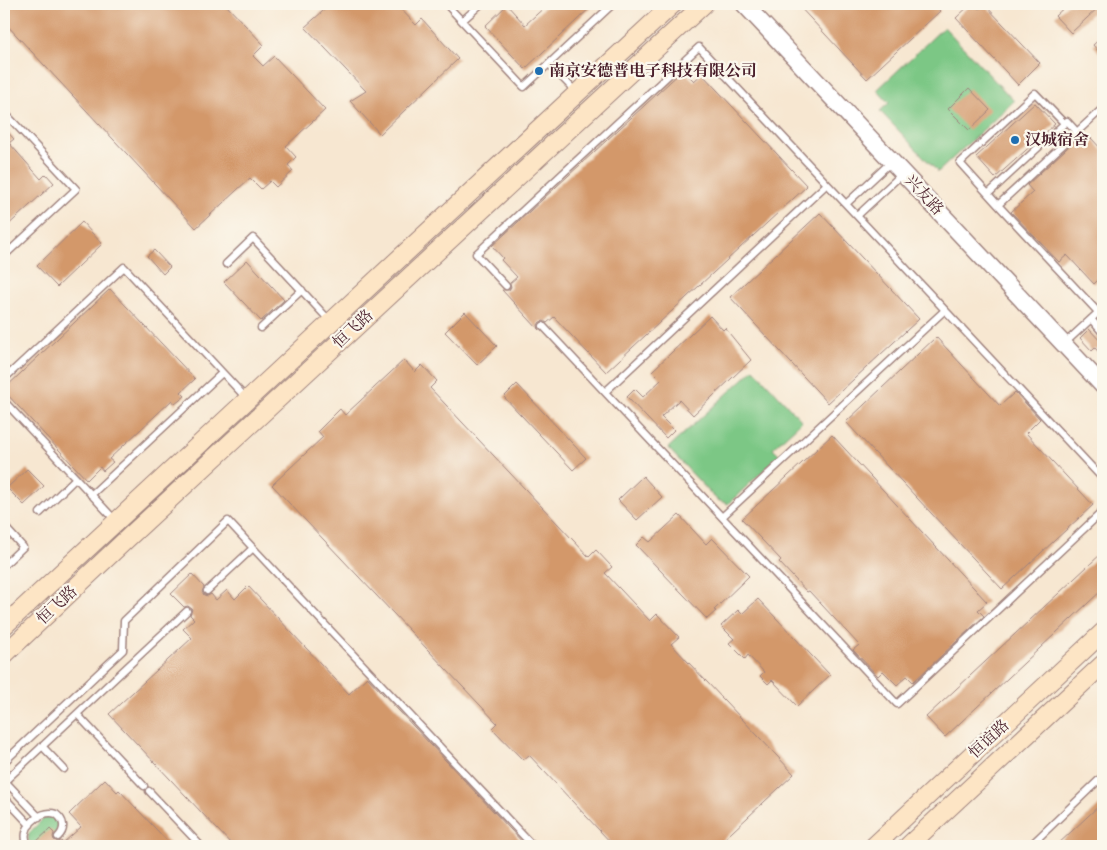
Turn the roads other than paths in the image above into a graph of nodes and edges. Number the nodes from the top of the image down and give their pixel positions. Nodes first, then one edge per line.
1 (446, 4) edge
2 (481, 4) edge
3 (613, 4) edge
4 (673, 4) edge
5 (704, 4) edge
6 (744, 4) edge
7 (462, 21) junction
8 (549, 64) junction
9 (577, 93) junction
10 (1102, 110) edge
11 (4, 112) edge
12 (1064, 123) junction
13 (1077, 132) junction
14 (892, 161) junction
15 (903, 173) junction
16 (827, 184) junction
17 (988, 194) junction
18 (846, 204) junction
19 (998, 205) junction
20 (857, 216) junction
21 (4, 256) edge
22 (226, 264) dead end
23 (506, 286) dead end
24 (302, 290) junction
25 (946, 310) junction
26 (1101, 310) edge
27 (1091, 319) junction
28 (331, 322) junction
29 (543, 326) dead end
30 (261, 328) dead end
31 (1103, 333) edge
32 (1064, 344) junction
33 (222, 373) junction
34 (4, 379) edge
35 (1103, 386) edge
36 (605, 392) junction
37 (248, 400) junction
38 (4, 401) edge
39 (76, 478) junction
40 (1103, 479) edge
41 (91, 495) junction
42 (1103, 511) edge
43 (40, 512) dead end
44 (722, 517) junction
45 (116, 521) junction
46 (4, 528) edge
47 (253, 548) junction
48 (4, 565) edge
49 (208, 591) dead end
50 (187, 611) dead end
51 (4, 626) edge
52 (1103, 632) edge
53 (4, 655) edge
54 (1103, 664) edge
55 (77, 714) junction
56 (42, 746) junction
57 (4, 762) edge
58 (64, 769) dead end
59 (1103, 776) edge
60 (5, 782) edge
61 (4, 797) edge
62 (39, 817) junction
63 (30, 825) junction
64 (58, 837) dead end
65 (29, 846) edge
66 (201, 846) edge
67 (533, 846) edge
68 (874, 846) edge
69 (908, 846) edge
70 (1030, 846) edge

1 - 7 lane
2 - 7 lane
3 - 8 lane
4 - 9 main road, 恒飞路
5 - 53 main road, 恒飞路
6 - 14 street, 兴友路
7 - 8 lane
8 - 9 lane
9 - 28 main road, 恒飞路
10 - 13 lane
11 - 21 lane
12 - 13 lane
12 - 17 lane
12 - 17 lane
13 - 19 lane
14 - 15 street, 兴友路
14 - 18 lane
15 - 20 lane
15 - 32 street, 兴友路
16 - 18 lane
16 - 23 lane
16 - 36 lane
17 - 19 lane
18 - 20 lane
19 - 26 lane
20 - 25 lane
22 - 24 lane
24 - 28 lane
24 - 30 lane
25 - 40 lane
25 - 44 lane
26 - 27 lane
27 - 31 lane
27 - 32 lane
28 - 37 main road, 恒飞路
29 - 36 lane
32 - 35 street, 兴友路
33 - 34 lane
33 - 37 lane
33 - 41 lane
36 - 44 lane
37 - 45 main road, 恒飞路
38 - 39 lane
39 - 41 lane
39 - 43 lane
41 - 45 lane
42 - 44 lane
45 - 51 main road, 恒飞路
46 - 48 lane
47 - 49 lane
47 - 57 lane
47 - 67 lane
50 - 55 lane
52 - 68 main road, 恒谊路
54 - 69 main road, 恒谊路
55 - 56 lane
55 - 66 lane
56 - 58 lane
56 - 60 lane
59 - 70 lane
60 - 62 lane
61 - 63 lane
62 - 63 lane
62 - 64 lane
63 - 65 lane

